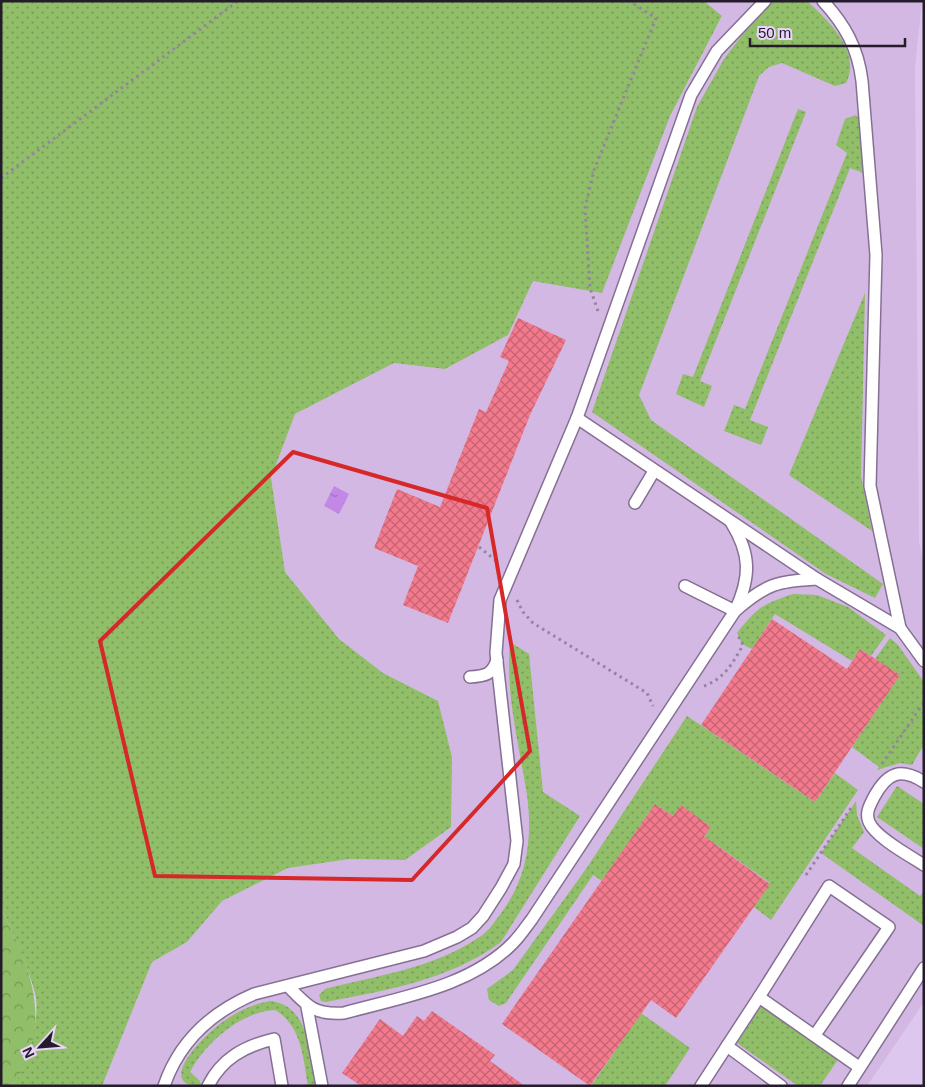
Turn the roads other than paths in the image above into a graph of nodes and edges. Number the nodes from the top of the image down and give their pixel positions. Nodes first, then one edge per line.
1 (765, 1) edge
2 (822, 1) edge
3 (576, 418) junction
4 (654, 471) junction
5 (635, 503) dead end
6 (728, 518) junction
7 (817, 579) junction
8 (685, 586) dead end
9 (735, 611) junction
10 (900, 628) junction
11 (497, 660) junction
12 (924, 662) edge
13 (470, 677) dead end
14 (924, 782) edge
15 (924, 866) edge
16 (924, 968) edge
17 (289, 987) junction
18 (759, 997) junction
19 (307, 1007) junction
20 (815, 1035) junction
21 (727, 1046) junction
22 (859, 1067) junction
23 (164, 1086) edge
24 (208, 1086) edge
25 (282, 1086) edge
26 (322, 1086) edge
27 (701, 1086) edge
28 (781, 1086) edge
29 (848, 1086) edge

1 - 3 lane
2 - 10 lane
3 - 4 lane
3 - 11 lane
4 - 5 lane
4 - 6 lane
6 - 7 lane
6 - 9 lane
7 - 9 lane
7 - 10 lane
8 - 9 lane
9 - 19 lane
10 - 12 lane
11 - 13 lane
11 - 17 lane
14 - 15 lane
16 - 22 lane
17 - 19 lane
17 - 23 lane
18 - 20 lane
18 - 20 lane
18 - 21 lane
19 - 26 lane
20 - 22 lane
21 - 27 lane
21 - 28 lane
22 - 29 lane
24 - 25 lane

